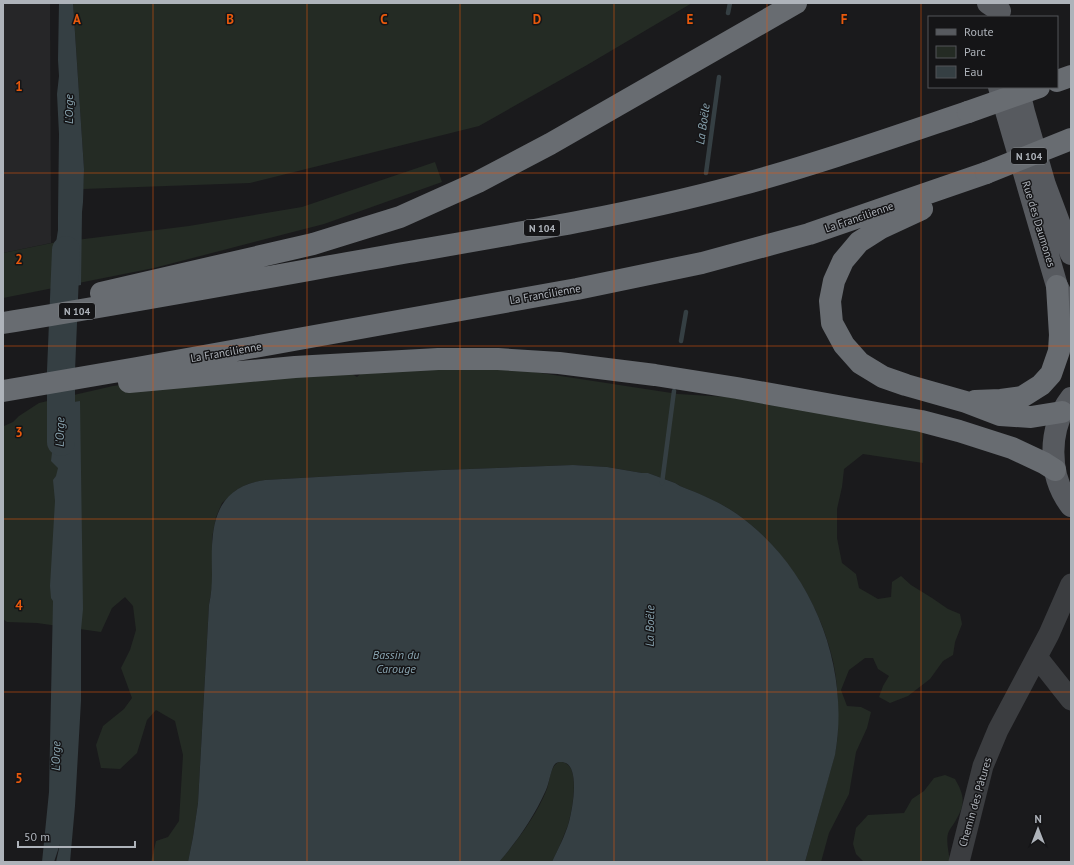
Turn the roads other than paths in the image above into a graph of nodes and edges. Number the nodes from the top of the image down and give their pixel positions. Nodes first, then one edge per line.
1 (796, 3) edge
2 (976, 3) edge
3 (980, 16) edge
4 (1071, 76) edge
5 (1058, 81) edge
6 (998, 88) edge
7 (1018, 88) edge
8 (1036, 88) edge
9 (1071, 139) edge
10 (956, 184) junction
11 (1071, 254) edge
12 (1057, 286) junction
13 (108, 299) junction
14 (47, 309) junction
15 (3, 310) edge
16 (1071, 313) edge
17 (3, 323) edge
18 (95, 374) junction
19 (3, 390) edge
20 (966, 402) junction
21 (1067, 405) edge
22 (1055, 470) junction
23 (1071, 506) edge
24 (1071, 584) edge
25 (1037, 657) junction
26 (1071, 700) edge
27 (959, 862) edge

1 - 13 highway
2 - 3 main road
4 - 5 highway
6 - 12 main road, Rue des Daumones
7 - 11 main road, Rue des Daumones
8 - 13 highway, N 104, bridge
9 - 10 highway, La Francilienne / N 104, bridge
10 - 18 highway, La Francilienne / N 104
10 - 20 highway
12 - 16 main road, Rue des Daumones
12 - 20 highway
13 - 14 highway, N 104
14 - 15 highway
14 - 17 highway, N 104
18 - 19 highway, La Francilienne / N 104
18 - 22 highway
20 - 21 highway
21 - 22 main road
22 - 23 main road
24 - 25 street, Chemin des Pâtures
25 - 26 street
25 - 27 street, Chemin des Pâtures

